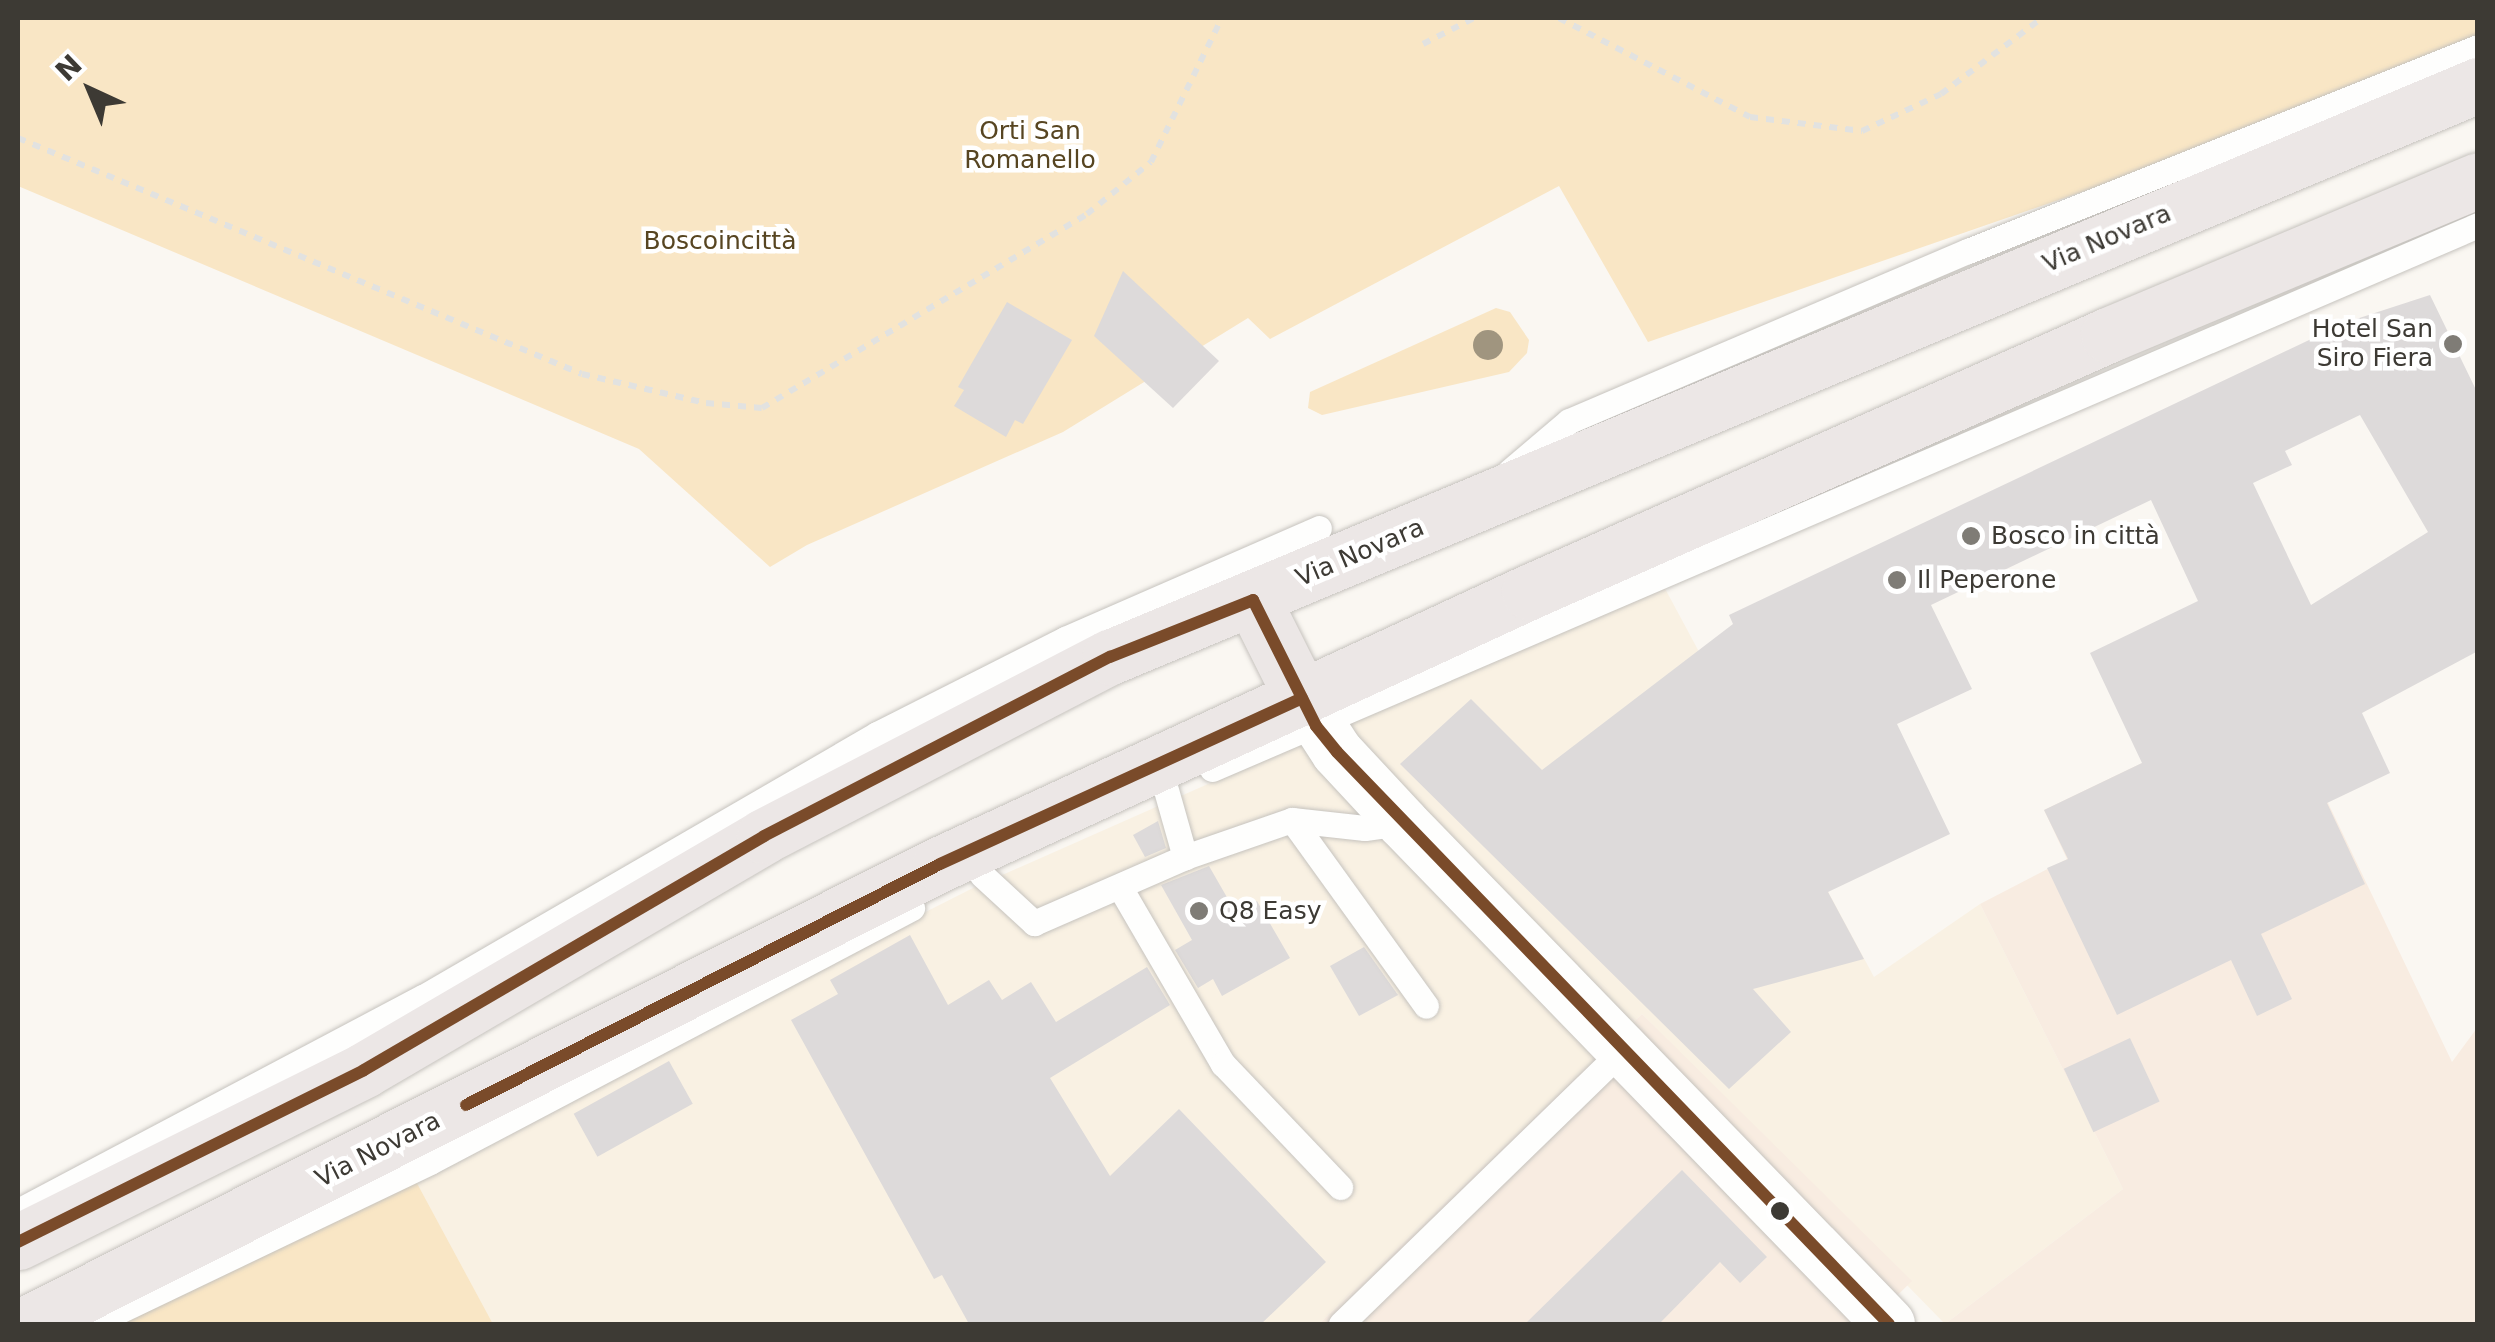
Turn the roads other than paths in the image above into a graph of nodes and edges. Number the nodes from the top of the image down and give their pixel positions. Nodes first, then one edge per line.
1 (2478, 47) edge
2 (2478, 84) edge
3 (2478, 180) edge
4 (2478, 225) edge
5 (1470, 506) junction
6 (1318, 528) dead end
7 (1253, 600) junction
8 (1309, 712) junction
9 (1212, 769) dead end
10 (1166, 790) dead end
11 (1292, 820) junction
12 (1403, 823) junction
13 (1013, 830) junction
14 (1185, 857) junction
15 (982, 875) dead end
16 (1121, 889) junction
17 (1426, 1006) dead end
18 (1623, 1050) junction
19 (1340, 1187) dead end
20 (18, 1211) edge
21 (18, 1242) edge
22 (26, 1324) edge
23 (92, 1324) edge
24 (1341, 1324) edge
25 (1889, 1324) edge

1 - 5 lane
2 - 5 main road, Via Novara
3 - 8 main road, Via Novara
4 - 8 lane
5 - 7 main road, Via Novara
6 - 20 lane
7 - 8 main road
7 - 21 main road, Via Novara
8 - 9 lane
8 - 12 street
8 - 13 main road, Via Novara
10 - 14 lane
11 - 12 lane
11 - 14 lane
11 - 17 lane
12 - 18 street
13 - 22 main road, Via Novara
13 - 23 lane
14 - 16 lane
15 - 16 lane
16 - 19 lane
18 - 24 lane
18 - 25 street

